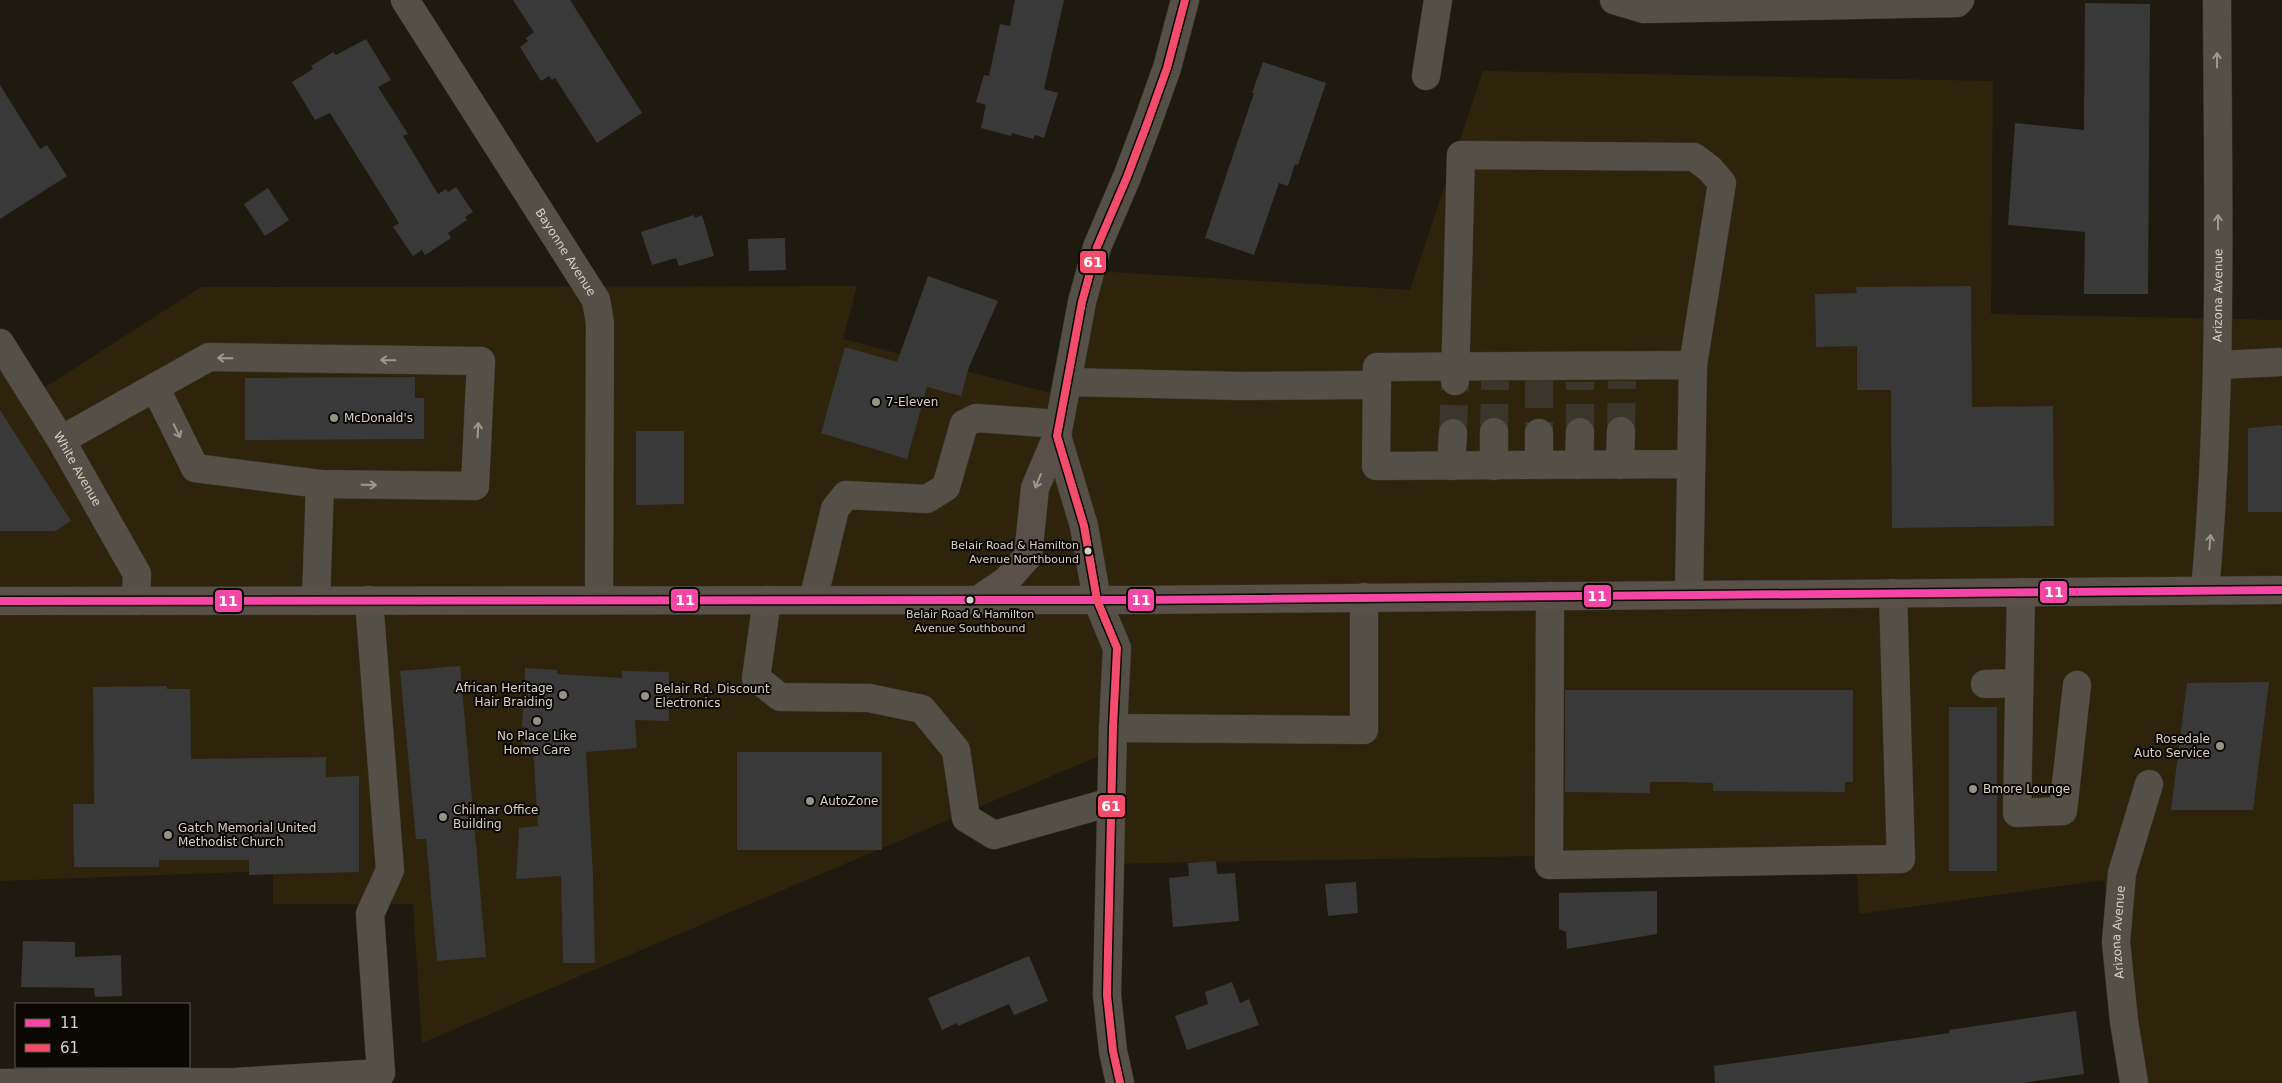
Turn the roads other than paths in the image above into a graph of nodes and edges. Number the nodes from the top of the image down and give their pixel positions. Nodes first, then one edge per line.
1 (405, 0) edge
2 (1184, 0) edge
3 (1438, 0) edge
4 (1614, 0) edge
5 (1960, 0) edge
6 (2217, 0) edge
7 (1426, 76) dead end
8 (0, 343) edge
9 (2282, 362) edge
10 (1693, 365) junction
11 (2219, 365) junction
12 (1455, 374) junction
13 (1067, 382) junction
14 (1377, 385) junction
15 (156, 387) junction
16 (1058, 430) junction
17 (1621, 431) tunnel mouth
18 (1494, 432) tunnel mouth
19 (1580, 432) tunnel mouth
20 (1452, 433) tunnel mouth
21 (1539, 433) tunnel mouth
22 (60, 440) junction
23 (1691, 464) junction
24 (1539, 465) junction
25 (1579, 465) junction
26 (1620, 465) junction
27 (1451, 466) junction
28 (1494, 466) junction
29 (320, 484) junction
30 (2205, 590) junction
31 (2282, 590) edge
32 (2021, 592) junction
33 (1893, 593) junction
34 (1689, 595) junction
35 (1550, 596) junction
36 (1364, 597) junction
37 (369, 600) junction
38 (599, 600) junction
39 (767, 600) junction
40 (813, 600) junction
41 (978, 600) junction
42 (1097, 600) junction
43 (136, 601) junction
44 (316, 601) junction
45 (1, 608) edge
46 (2019, 683) junction
47 (1985, 684) dead end
48 (2077, 685) dead end
49 (1113, 728) junction
50 (2149, 784) dead end
51 (1111, 802) junction
52 (0, 1083) edge
53 (236, 1083) edge
54 (1120, 1083) edge
55 (2134, 1083) edge

1 - 38 street, Bayonne Avenue
2 - 13 street
3 - 7 street
4 - 5 street
11 -> 6 street, Arizona Avenue
8 - 22 street, White Avenue
9 - 11 street
10 - 12 street
10 - 12 street
10 - 23 street
30 -> 11 street, Arizona Avenue
12 - 14 street
13 - 14 street
13 - 16 street
14 - 27 street
15 - 22 street
15 -> 29 street
29 -> 15 street
16 - 40 street
16 -> 41 main road
16 - 42 street
17 - 26 street
18 - 28 street
19 - 25 street
20 - 27 street
21 - 24 street
22 - 43 street, White Avenue
23 - 26 street
23 - 34 street
24 - 25 street
24 - 28 street
25 - 26 street
27 - 28 street
29 - 44 street
30 - 31 main road
30 - 32 main road
32 - 33 main road
32 - 46 street
33 - 34 main road
33 - 35 street
34 - 35 main road
35 - 36 main road
36 - 42 main road
36 - 49 street
37 - 38 main road
37 - 44 main road
37 - 53 street
38 - 39 main road
39 - 40 main road
39 - 51 street
40 - 41 main road
41 - 42 main road
42 - 49 street
43 - 44 main road
43 - 45 main road
46 - 47 street
46 - 48 street
49 - 51 street
50 - 55 street, Arizona Avenue
51 - 54 street
52 - 53 street

